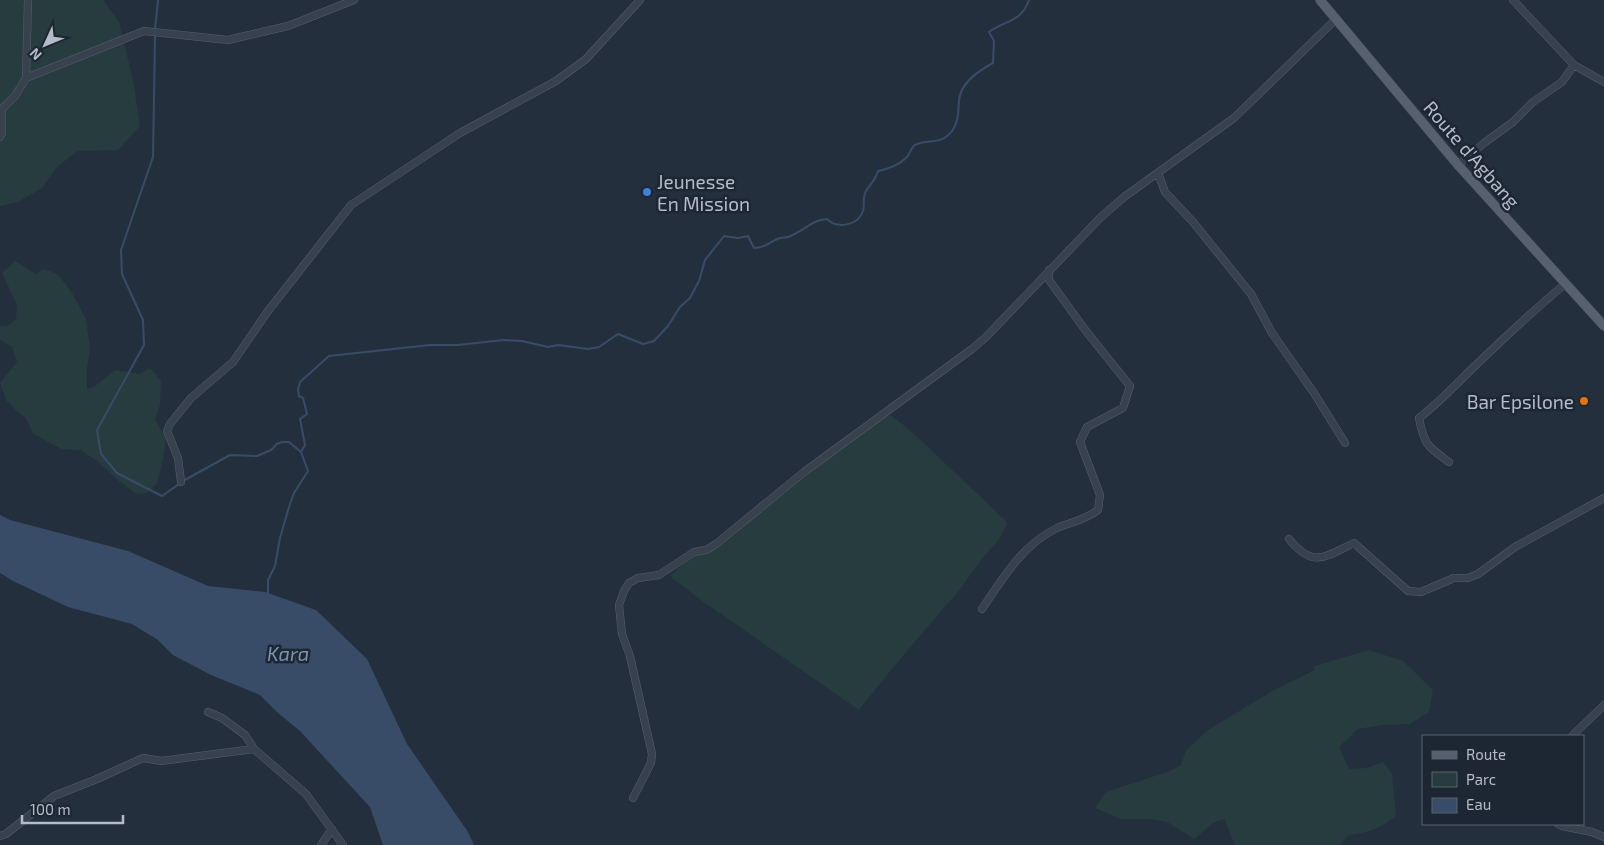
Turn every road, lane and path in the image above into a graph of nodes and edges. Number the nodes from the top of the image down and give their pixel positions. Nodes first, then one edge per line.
1 (28, 0) edge
2 (354, 0) edge
3 (640, 0) edge
4 (1320, 0) edge
5 (1512, 0) edge
6 (1336, 19) junction
7 (1574, 65) junction
8 (26, 78) junction
9 (1604, 82) edge
10 (0, 137) edge
11 (1458, 165) junction
12 (1158, 173) junction
13 (1049, 270) junction
14 (1565, 284) junction
15 (1604, 326) edge
16 (1346, 443) dead end
17 (1449, 462) dead end
18 (181, 482) dead end
19 (1604, 498) edge
20 (1289, 539) dead end
21 (982, 609) dead end
22 (1604, 705) edge
23 (208, 712) dead end
24 (1573, 735) edge
25 (254, 749) junction
26 (633, 798) dead end
27 (1560, 825) edge
28 (332, 829) junction
29 (0, 836) edge
30 (1604, 837) edge
31 (321, 845) edge
32 (343, 845) edge

1 - 8 street
2 - 8 street
3 - 18 street
4 - 6 main road, Route d'Agbang
5 - 7 street
6 - 11 main road, Route d'Agbang
6 - 12 street
7 - 9 street
7 - 11 street
8 - 10 street
11 - 14 main road, Route d'Agbang
12 - 13 street
12 - 16 street
13 - 21 street
13 - 26 street
14 - 15 main road, Route d'Agbang
14 - 17 street
19 - 20 street
22 - 24 street
23 - 25 street
25 - 28 street
25 - 29 street
27 - 30 street
28 - 31 street
28 - 32 street

